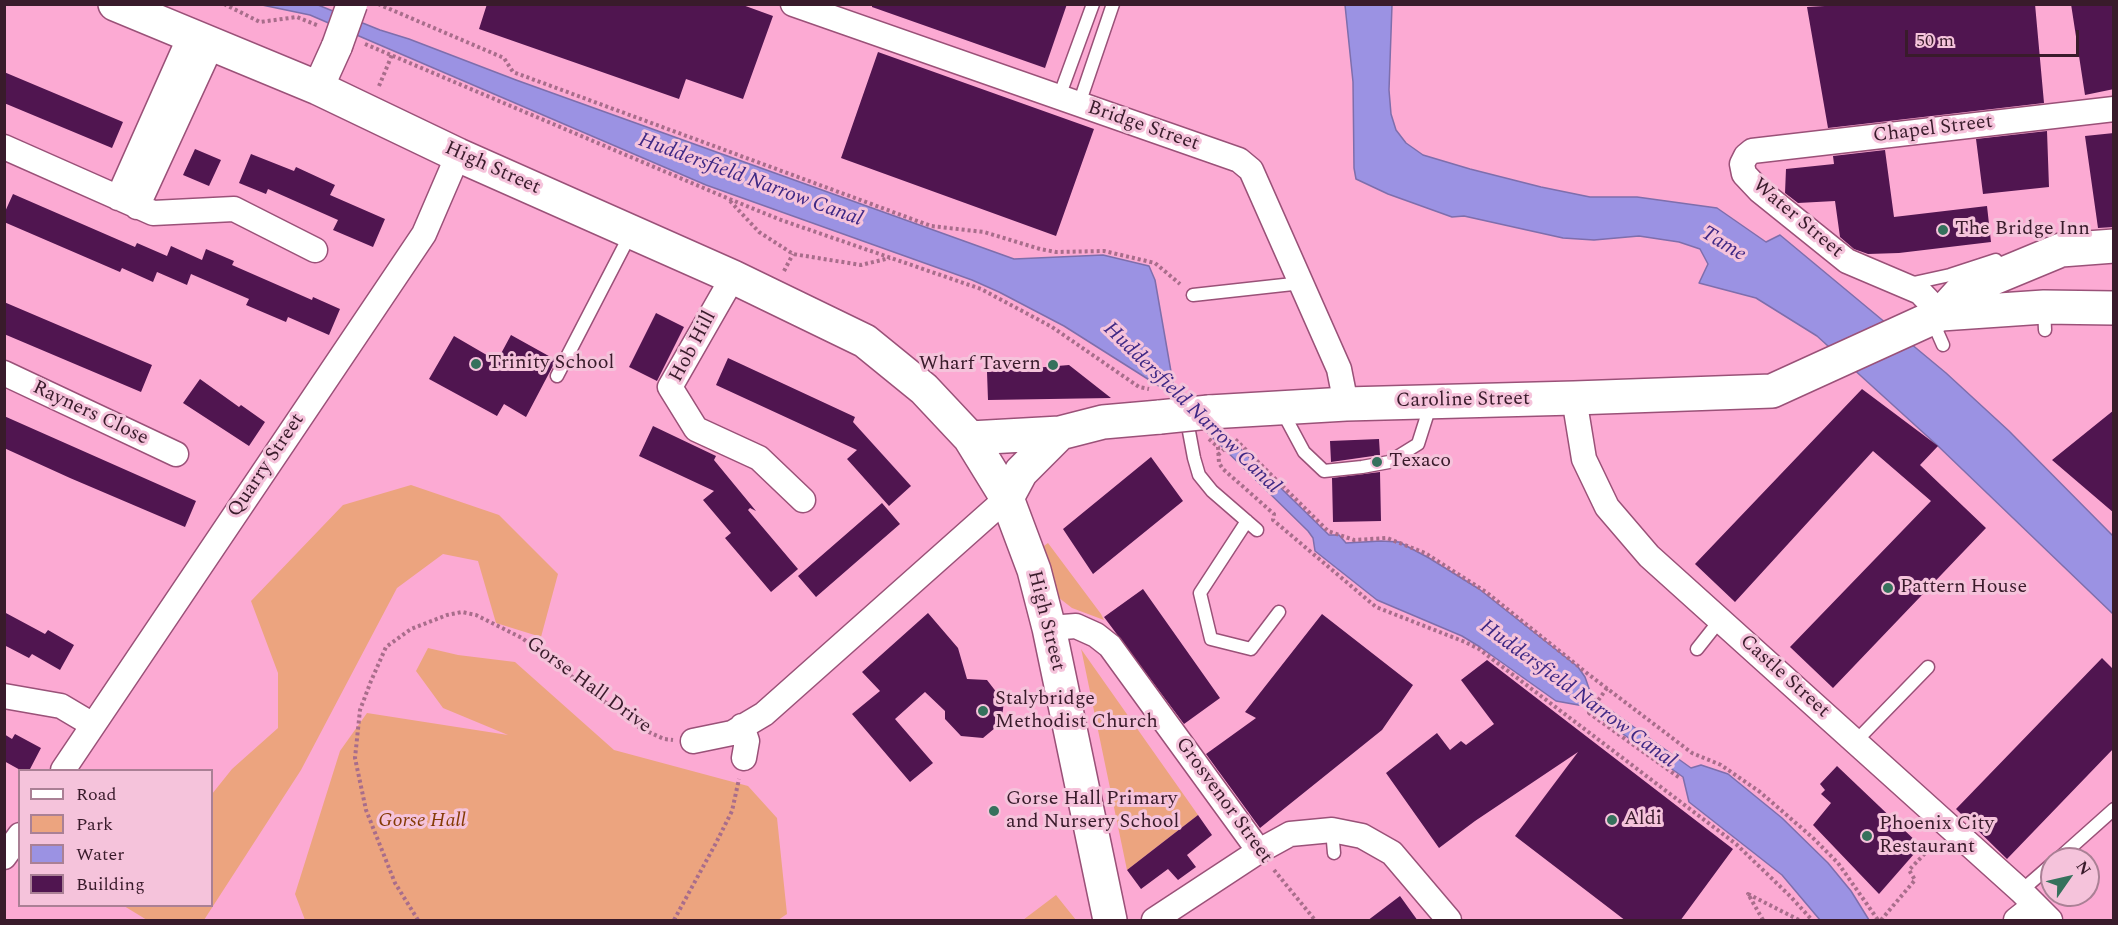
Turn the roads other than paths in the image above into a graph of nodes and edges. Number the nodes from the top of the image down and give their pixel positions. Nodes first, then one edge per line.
1 (115, 4) edge
2 (352, 4) edge
3 (794, 4) edge
4 (1093, 4) edge
5 (1113, 4) edge
6 (821, 9) edge
7 (201, 40) junction
8 (318, 88) junction
9 (1069, 101) junction
10 (2114, 109) edge
11 (4, 147) edge
12 (1752, 152) joint
13 (458, 155) junction
14 (128, 202) junction
15 (632, 232) junction
16 (2114, 246) edge
17 (315, 250) dead end
18 (2019, 267) junction
19 (733, 277) junction
20 (1302, 283) junction
21 (1905, 285) junction
22 (1193, 295) road end
23 (2114, 308) edge
24 (1930, 327) junction
25 (4, 373) edge
26 (557, 376) dead end
27 (1574, 398) junction
28 (1432, 402) junction
29 (1346, 404) junction
30 (1281, 408) junction
31 (1183, 416) junction
32 (1060, 433) junction
33 (970, 438) junction
34 (176, 454) dead end
35 (1007, 498) junction
36 (803, 500) dead end
37 (1247, 521) junction
38 (1257, 530) dead end
39 (1279, 612) dead end
40 (1720, 620) junction
41 (1049, 628) junction
42 (1696, 649) dead end
43 (1928, 667) dead end
44 (4, 696) edge
45 (93, 725) junction
46 (742, 726) junction
47 (693, 741) road end
48 (1856, 741) junction
49 (744, 758) road end
50 (64, 769) edge
51 (2114, 809) edge
52 (18, 838) edge
53 (2071, 847) edge
54 (1259, 851) junction
55 (4, 857) edge
56 (2035, 906) edge
57 (1110, 921) edge
58 (1154, 921) edge
59 (1449, 921) edge
60 (2016, 921) edge

1 - 7 main road, High Street
2 - 8 street, bridge
3 - 6 street, Bridge Street
4 - 9 lane
5 - 9 lane
6 - 9 street, Bridge Street
7 - 8 main road, High Street
7 - 14 street
8 - 13 main road, High Street
9 - 20 street, Bridge Street
10 - 12 street, Chapel Street
11 - 14 street
12 - 21 street, Water Street
13 - 15 main road, High Street
13 - 45 street, Quarry Street
14 - 17 street
15 - 19 main road, High Street
15 - 26 lane
16 - 18 main road
18 - 21 lane
18 - 24 main road
19 - 33 main road, High Street
19 - 36 street, Hob Hill
20 - 22 lane
20 - 29 street, Bridge Street
21 - 24 street, Water Street
23 - 24 main road
24 - 27 main road, Caroline Street
25 - 34 street, Rayners Close
27 - 28 main road, Caroline Street
27 - 40 street, Castle Street
28 - 29 main road, Caroline Street
28 - 30 lane
29 - 30 main road, Caroline Street
30 - 31 main road, Caroline Street
31 - 32 main road, Caroline Street
31 - 37 lane
32 - 33 main road, Caroline Street
32 - 35 main road
33 - 35 main road, High Street
35 - 41 main road, High Street
35 - 46 street
37 - 38 lane
37 - 39 lane
40 - 42 lane
40 - 48 street, Castle Street
41 - 54 street, Grosvenor Street
41 - 57 main road, High Street
43 - 48 lane
44 - 45 street
45 - 50 street, Quarry Street
46 - 47 street
46 - 49 street
48 - 56 street, Castle Street
51 - 53 lane
52 - 55 street
54 - 58 street
54 - 59 street
56 - 60 street

